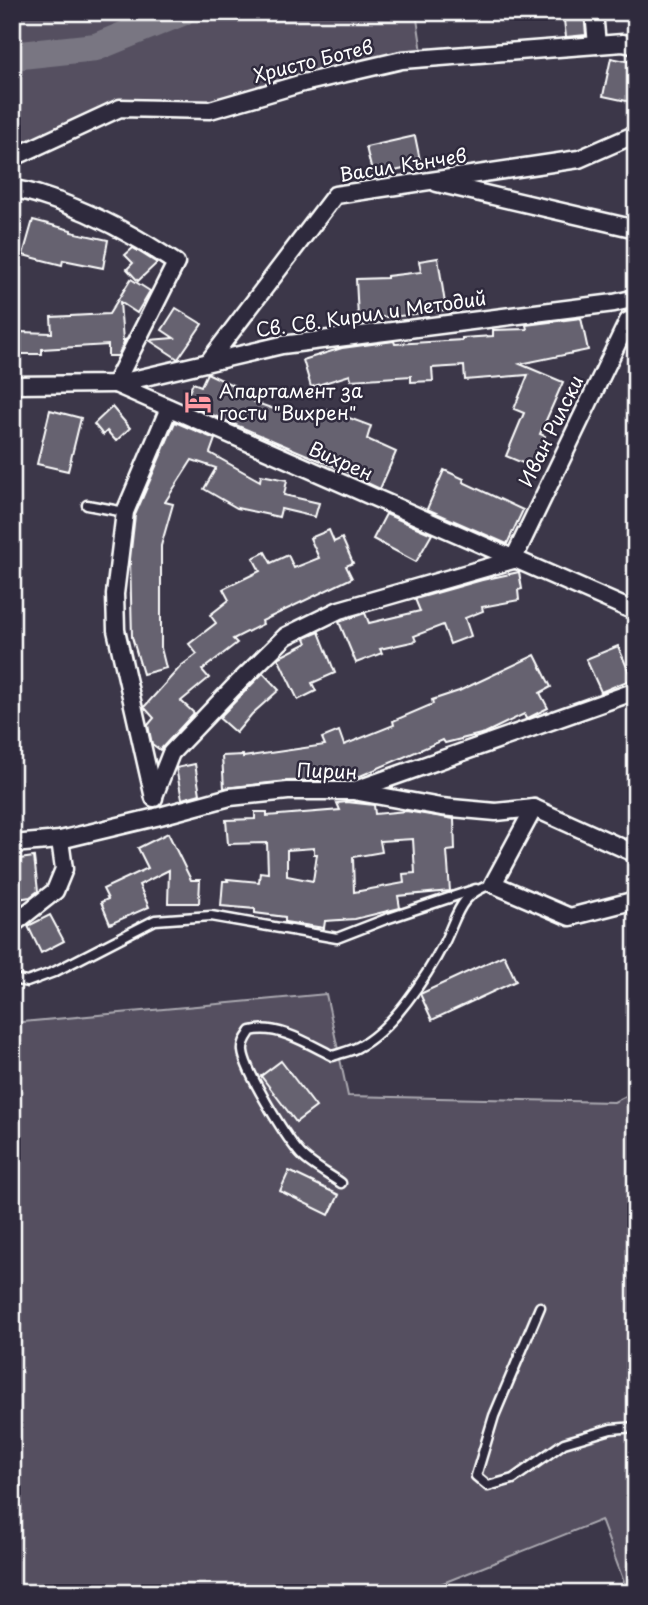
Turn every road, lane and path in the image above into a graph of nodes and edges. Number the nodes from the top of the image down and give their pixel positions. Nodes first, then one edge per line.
1 (594, 12) edge
2 (597, 45) junction
3 (636, 46) edge
4 (636, 134) edge
5 (12, 159) edge
6 (429, 181) junction
7 (12, 190) edge
8 (636, 229) edge
9 (636, 298) edge
10 (614, 303) junction
11 (632, 322) edge
12 (209, 361) junction
13 (115, 384) junction
14 (12, 385) edge
15 (169, 408) junction
16 (88, 505) dead end
17 (125, 512) junction
18 (513, 560) junction
19 (636, 612) edge
20 (636, 691) edge
21 (353, 791) junction
22 (153, 796) junction
23 (534, 808) junction
24 (156, 817) junction
25 (60, 840) junction
26 (12, 844) edge
27 (636, 854) edge
28 (493, 884) junction
29 (475, 889) junction
30 (636, 900) edge
31 (12, 925) edge
32 (12, 979) edge
33 (341, 1183) dead end
34 (540, 1307) dead end
35 (636, 1427) edge

1 - 2 street
2 - 3 street, Христо Ботев
2 - 5 street, Христо Ботев
4 - 6 street, Васил Кънчев
6 - 8 street
6 - 12 street, Васил Кънчев
7 - 13 street
9 - 10 street, Св. Св. Кирил и Методий
10 - 11 street
10 - 12 street, Св. Св. Кирил и Методий
11 - 18 street, Иван Рилски
12 - 13 street, Св. Св. Кирил и Методий
13 - 14 street
13 - 15 street, Вихрен
15 - 17 street
15 - 18 street, Вихрен
16 - 17 lane
17 - 22 street
18 - 19 street, Вихрен
18 - 22 street
20 - 21 street
21 - 23 street, Пирин
21 - 24 street, Пирин
22 - 24 street
23 - 27 street
23 - 28 street
24 - 25 street, Пирин
25 - 26 street, Пирин
25 - 31 street
28 - 29 lane
28 - 30 street
29 - 32 lane
29 - 33 lane
34 - 35 lane

